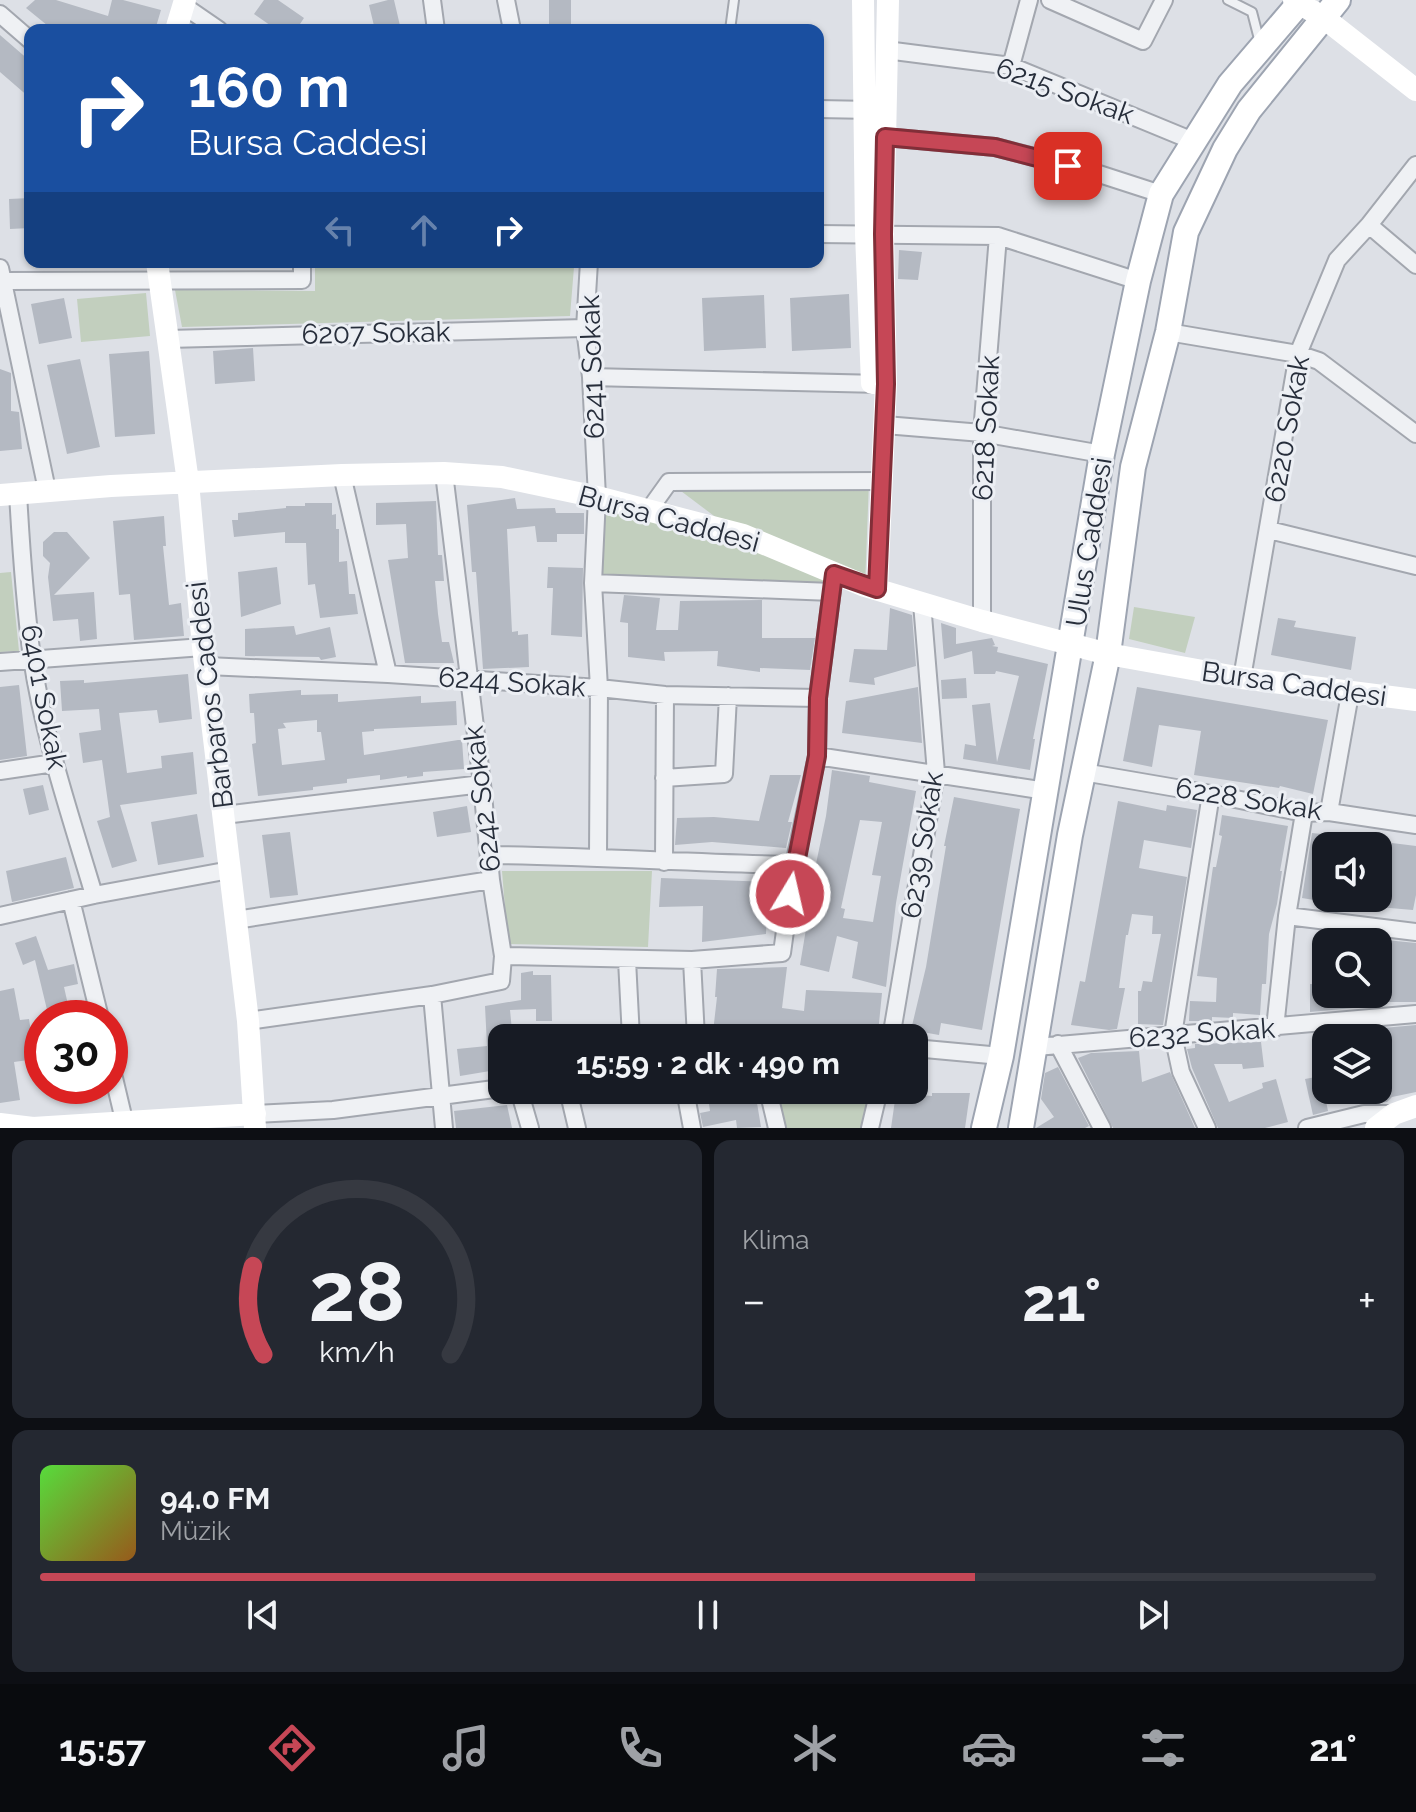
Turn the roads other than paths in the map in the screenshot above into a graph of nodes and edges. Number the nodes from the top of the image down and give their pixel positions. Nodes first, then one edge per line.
1 (432, 0) edge
2 (506, 0) edge
3 (734, 0) edge
4 (863, 0) edge
5 (888, 0) edge
6 (1029, 0) edge
7 (1050, 0) edge
8 (1164, 0) edge
9 (1228, 0) edge
10 (1298, 1) edge
11 (184, 3) edge
12 (1331, 9) edge
13 (0, 14) edge
14 (178, 24) edge
15 (211, 24) edge
16 (435, 24) edge
17 (511, 24) edge
18 (731, 24) edge
19 (24, 35) edge
20 (1261, 47) junction
21 (886, 50) junction
22 (1011, 66) junction
23 (1416, 90) edge
24 (824, 109) edge
25 (875, 110) junction
26 (885, 137) junction
27 (1193, 141) junction
28 (1416, 165) edge
29 (1161, 194) junction
30 (1369, 225) junction
31 (824, 234) edge
32 (875, 234) junction
33 (998, 236) junction
34 (1416, 265) edge
35 (302, 268) edge
36 (589, 268) edge
37 (158, 271) edge
38 (2, 274) edge
39 (1138, 281) junction
40 (585, 328) junction
41 (1168, 332) junction
42 (168, 339) junction
43 (1298, 354) junction
44 (591, 377) junction
45 (879, 384) junction
46 (885, 425) junction
47 (982, 433) junction
48 (1416, 434) edge
49 (1102, 454) junction
50 (444, 473) junction
51 (342, 475) junction
52 (875, 481) junction
53 (188, 482) junction
54 (47, 490) junction
55 (9, 494) edge
56 (597, 497) junction
57 (649, 510) junction
58 (1269, 530) junction
59 (1416, 566) edge
60 (593, 583) junction
61 (833, 583) junction
62 (871, 587) junction
63 (922, 603) junction
64 (982, 621) junction
65 (1072, 645) junction
66 (1108, 654) junction
67 (205, 657) junction
68 (32, 661) junction
69 (0, 662) edge
70 (388, 674) junction
71 (1242, 678) junction
72 (467, 680) junction
73 (599, 688) junction
74 (1350, 694) junction
75 (665, 695) junction
76 (728, 696) junction
77 (818, 698) junction
78 (1416, 700) edge
79 (817, 756) junction
80 (54, 763) junction
81 (0, 771) edge
82 (1083, 772) junction
83 (936, 773) junction
84 (664, 778) junction
85 (482, 784) junction
86 (1046, 791) junction
87 (1211, 794) junction
88 (1329, 812) junction
89 (1304, 813) junction
90 (224, 815) junction
91 (1416, 825) edge
92 (489, 855) junction
93 (598, 856) junction
94 (664, 862) junction
95 (794, 865) junction
96 (230, 870) junction
97 (491, 880) junction
98 (94, 895) junction
99 (71, 900) junction
100 (0, 916) edge
101 (1287, 916) junction
102 (236, 920) junction
103 (1416, 932) edge
104 (503, 956) junction
105 (627, 960) junction
106 (692, 960) junction
107 (432, 995) junction
108 (96, 1000) edge
109 (1416, 1014) edge
110 (248, 1021) junction
111 (630, 1024) edge
112 (695, 1024) edge
113 (893, 1024) edge
114 (1275, 1028) junction
115 (1173, 1035) junction
116 (1047, 1046) junction
117 (928, 1049) edge
118 (1001, 1056) junction
119 (488, 1090) edge
120 (442, 1095) junction
121 (120, 1104) edge
122 (523, 1104) edge
123 (571, 1104) edge
124 (688, 1104) edge
125 (771, 1104) edge
126 (876, 1104) edge
127 (1416, 1106) edge
128 (333, 1110) junction
129 (124, 1120) junction
130 (255, 1121) edge
131 (1394, 1121) edge
132 (0, 1124) edge
133 (66, 1126) edge
134 (335, 1128) edge
135 (444, 1128) edge
136 (530, 1128) edge
137 (577, 1128) edge
138 (692, 1128) edge
139 (777, 1128) edge
140 (870, 1128) edge
141 (984, 1128) edge
142 (1021, 1128) edge
143 (1102, 1128) edge
144 (1207, 1128) edge
145 (1307, 1128) edge
146 (1376, 1128) edge

1 - 16 street
2 - 17 street
3 - 18 lane
4 - 25 street
5 - 21 street
6 - 22 street
7 - 8 street
9 - 20 lane
10 - 12 street
10 - 20 main road, Ulus Caddesi
11 - 14 street
11 - 15 street
12 - 23 street
12 - 41 main road, Ulus Caddesi
13 - 19 street
20 - 27 main road, Ulus Caddesi
21 - 22 street, 6215 Sokak
21 - 25 street
22 - 27 street, 6215 Sokak
24 - 25 street
25 - 26 street
25 - 32 street
26 - 29 street
26 - 32 street
27 - 29 main road, Ulus Caddesi
28 - 30 street, 6220 Sokak
29 - 39 main road, Ulus Caddesi
30 - 34 street
30 - 43 street, 6220 Sokak
31 - 32 street
32 - 33 street
32 - 45 street
33 - 39 street
33 - 47 street, 6218 Sokak
35 - 37 street
36 - 40 street, 6241 Sokak
37 - 38 street
37 - 42 street, Barbaros Caddesi
38 - 54 street
39 - 49 main road, Ulus Caddesi
40 - 42 street, 6207 Sokak
40 - 44 street, 6241 Sokak
41 - 43 street
41 - 66 main road, Ulus Caddesi
42 - 53 street, Barbaros Caddesi
43 - 48 street
43 - 58 street, 6220 Sokak
44 - 45 street
44 - 56 street, 6241 Sokak
45 - 46 street
45 - 52 street
46 - 47 street
46 - 52 street
47 - 49 street
47 - 64 street, 6218 Sokak
49 - 65 main road, Ulus Caddesi
50 - 51 street, Bursa Caddesi
50 - 56 street, Bursa Caddesi
50 - 72 street, 6242 Sokak
51 - 53 street, Bursa Caddesi
51 - 70 street
52 - 57 street
52 - 62 street
53 - 54 street, Bursa Caddesi
53 - 67 street, Barbaros Caddesi
54 - 55 street, Bursa Caddesi
55 - 68 street, 6401 Sokak
56 - 57 street, Bursa Caddesi
56 - 60 street, 6241 Sokak
57 - 61 street, Bursa Caddesi
58 - 59 street
58 - 71 street, 6220 Sokak
60 - 61 street
60 - 73 street, 6241 Sokak
61 - 62 street, Bursa Caddesi
61 - 77 street
62 - 63 street, Bursa Caddesi
63 - 64 street, Bursa Caddesi
63 - 83 street, 6239 Sokak
64 - 65 street, Bursa Caddesi
65 - 66 street, Bursa Caddesi
65 - 86 main road, Ulus Caddesi
66 - 71 street, Bursa Caddesi
66 - 82 main road, Ulus Caddesi
67 - 68 street, 6244 Sokak
67 - 70 street, 6244 Sokak
67 - 90 street, Barbaros Caddesi
68 - 69 street, 6244 Sokak
68 - 80 street, 6401 Sokak
70 - 72 street, 6244 Sokak
71 - 74 street, Bursa Caddesi
72 - 73 street, 6244 Sokak
72 - 85 street, 6242 Sokak
73 - 75 street, 6244 Sokak
73 - 93 street, 6241 Sokak
74 - 78 street, Bursa Caddesi
74 - 88 street
75 - 76 street, 6244 Sokak
75 - 84 street
76 - 77 street, 6244 Sokak
76 - 84 street
77 - 79 street
79 - 83 street
79 - 95 street
80 - 81 street
80 - 98 street, 6401 Sokak
82 - 87 street, 6228 Sokak
82 - 116 main road, Ulus Caddesi
83 - 86 street
83 - 113 street, 6239 Sokak
84 - 94 street
85 - 90 street
85 - 92 street, 6242 Sokak
86 - 118 main road, Ulus Caddesi
87 - 89 street, 6228 Sokak
87 - 115 street
88 - 89 street, 6228 Sokak
88 - 91 street, 6228 Sokak
89 - 101 street
90 - 96 street, Barbaros Caddesi
92 - 93 street
92 - 97 street, 6242 Sokak
93 - 94 street
94 - 95 street
95 - 106 street
96 - 98 street
96 - 102 street, Barbaros Caddesi
97 - 102 street
97 - 104 street, 6242 Sokak
98 - 99 street
99 - 100 street
99 - 108 street
101 - 103 street
101 - 114 street
102 - 110 street, Barbaros Caddesi
104 - 105 street
104 - 107 street, 6242 Sokak
105 - 106 street
105 - 111 street
106 - 112 street
107 - 110 street
107 - 120 street
109 - 114 street, 6232 Sokak
110 - 130 street, Barbaros Caddesi
114 - 115 street, 6232 Sokak
115 - 116 street, 6232 Sokak
115 - 144 street
116 - 142 main road, Ulus Caddesi
116 - 143 street
117 - 118 street
118 - 141 main road, Ulus Caddesi
119 - 120 street
120 - 128 street
120 - 135 street
121 - 129 street
122 - 136 street
123 - 137 street
124 - 138 street
125 - 139 street
126 - 140 street
127 - 131 street
128 - 130 street
128 - 134 street
129 - 130 street
129 - 133 street
131 - 145 street
131 - 146 street
132 - 133 street

